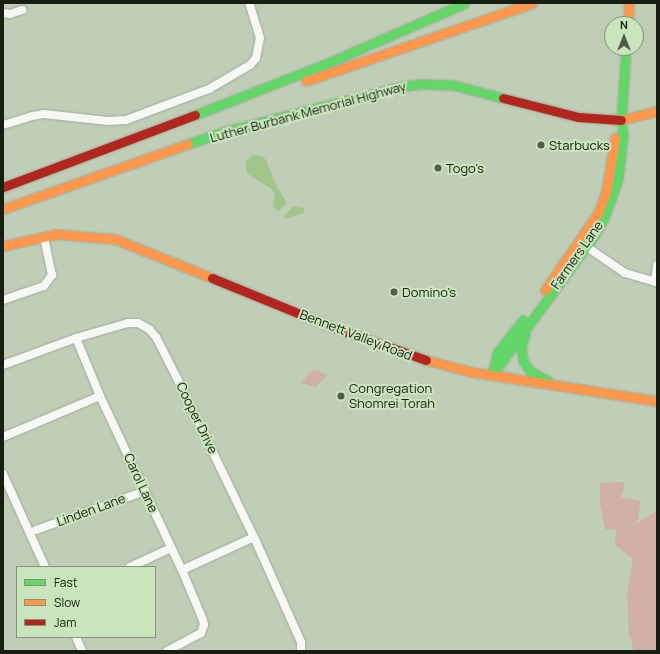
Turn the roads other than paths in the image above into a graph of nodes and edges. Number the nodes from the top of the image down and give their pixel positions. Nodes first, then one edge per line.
1 (249, 3) edge
2 (465, 3) edge
3 (532, 3) edge
4 (629, 3) edge
5 (22, 10) dead end
6 (3, 13) edge
7 (628, 16) edge
8 (625, 56) edge
9 (657, 112) edge
10 (621, 120) junction
11 (3, 125) edge
12 (152, 132) junction
13 (60, 165) junction
14 (3, 181) edge
15 (3, 187) edge
16 (3, 209) edge
17 (66, 236) junction
18 (45, 241) junction
19 (3, 246) edge
20 (587, 246) junction
21 (3, 254) edge
22 (657, 265) edge
23 (656, 282) edge
24 (3, 300) edge
25 (526, 327) junction
26 (76, 338) junction
27 (3, 365) edge
28 (492, 376) junction
29 (555, 386) junction
30 (100, 396) junction
31 (657, 401) edge
32 (3, 437) edge
33 (3, 474) edge
34 (145, 490) junction
35 (36, 530) dead end
36 (254, 537) junction
37 (172, 548) junction
38 (44, 566) edge
39 (132, 566) edge
40 (182, 570) junction
41 (76, 638) edge
42 (82, 651) edge
43 (167, 651) edge
44 (301, 651) edge

1 - 11 street
2 - 12 main road
3 - 12 main road
4 - 7 main road
5 - 6 street
8 - 10 main road, Farmers Lane
9 - 10 main road, Luther Burbank Memorial Highway
10 - 16 main road, Luther Burbank Memorial Highway
10 - 20 main road, Farmers Lane
10 - 28 main road
12 - 13 main road
13 - 14 main road
13 - 15 main road
17 - 18 main road, Bennett Valley Road
17 - 19 main road, Bennett Valley Road
17 - 28 main road, Bennett Valley Road
18 - 21 main road, Bennett Valley Road
18 - 24 street
20 - 23 street
20 - 25 main road, Farmers Lane
22 - 23 street
25 - 28 main road, Farmers Lane
25 - 29 main road
26 - 27 street, Cooper Drive
26 - 30 street, Carol Lane
26 - 36 street, Cooper Drive
28 - 29 main road, Bennett Valley Road
29 - 31 main road, Bennett Valley Road
30 - 32 street
30 - 34 street, Carol Lane
33 - 38 street
34 - 35 street, Linden Lane
34 - 37 street, Carol Lane
36 - 40 street
36 - 44 street, Cooper Drive
37 - 39 street
37 - 40 street, Carol Lane
40 - 43 street, Carol Lane
41 - 42 street

